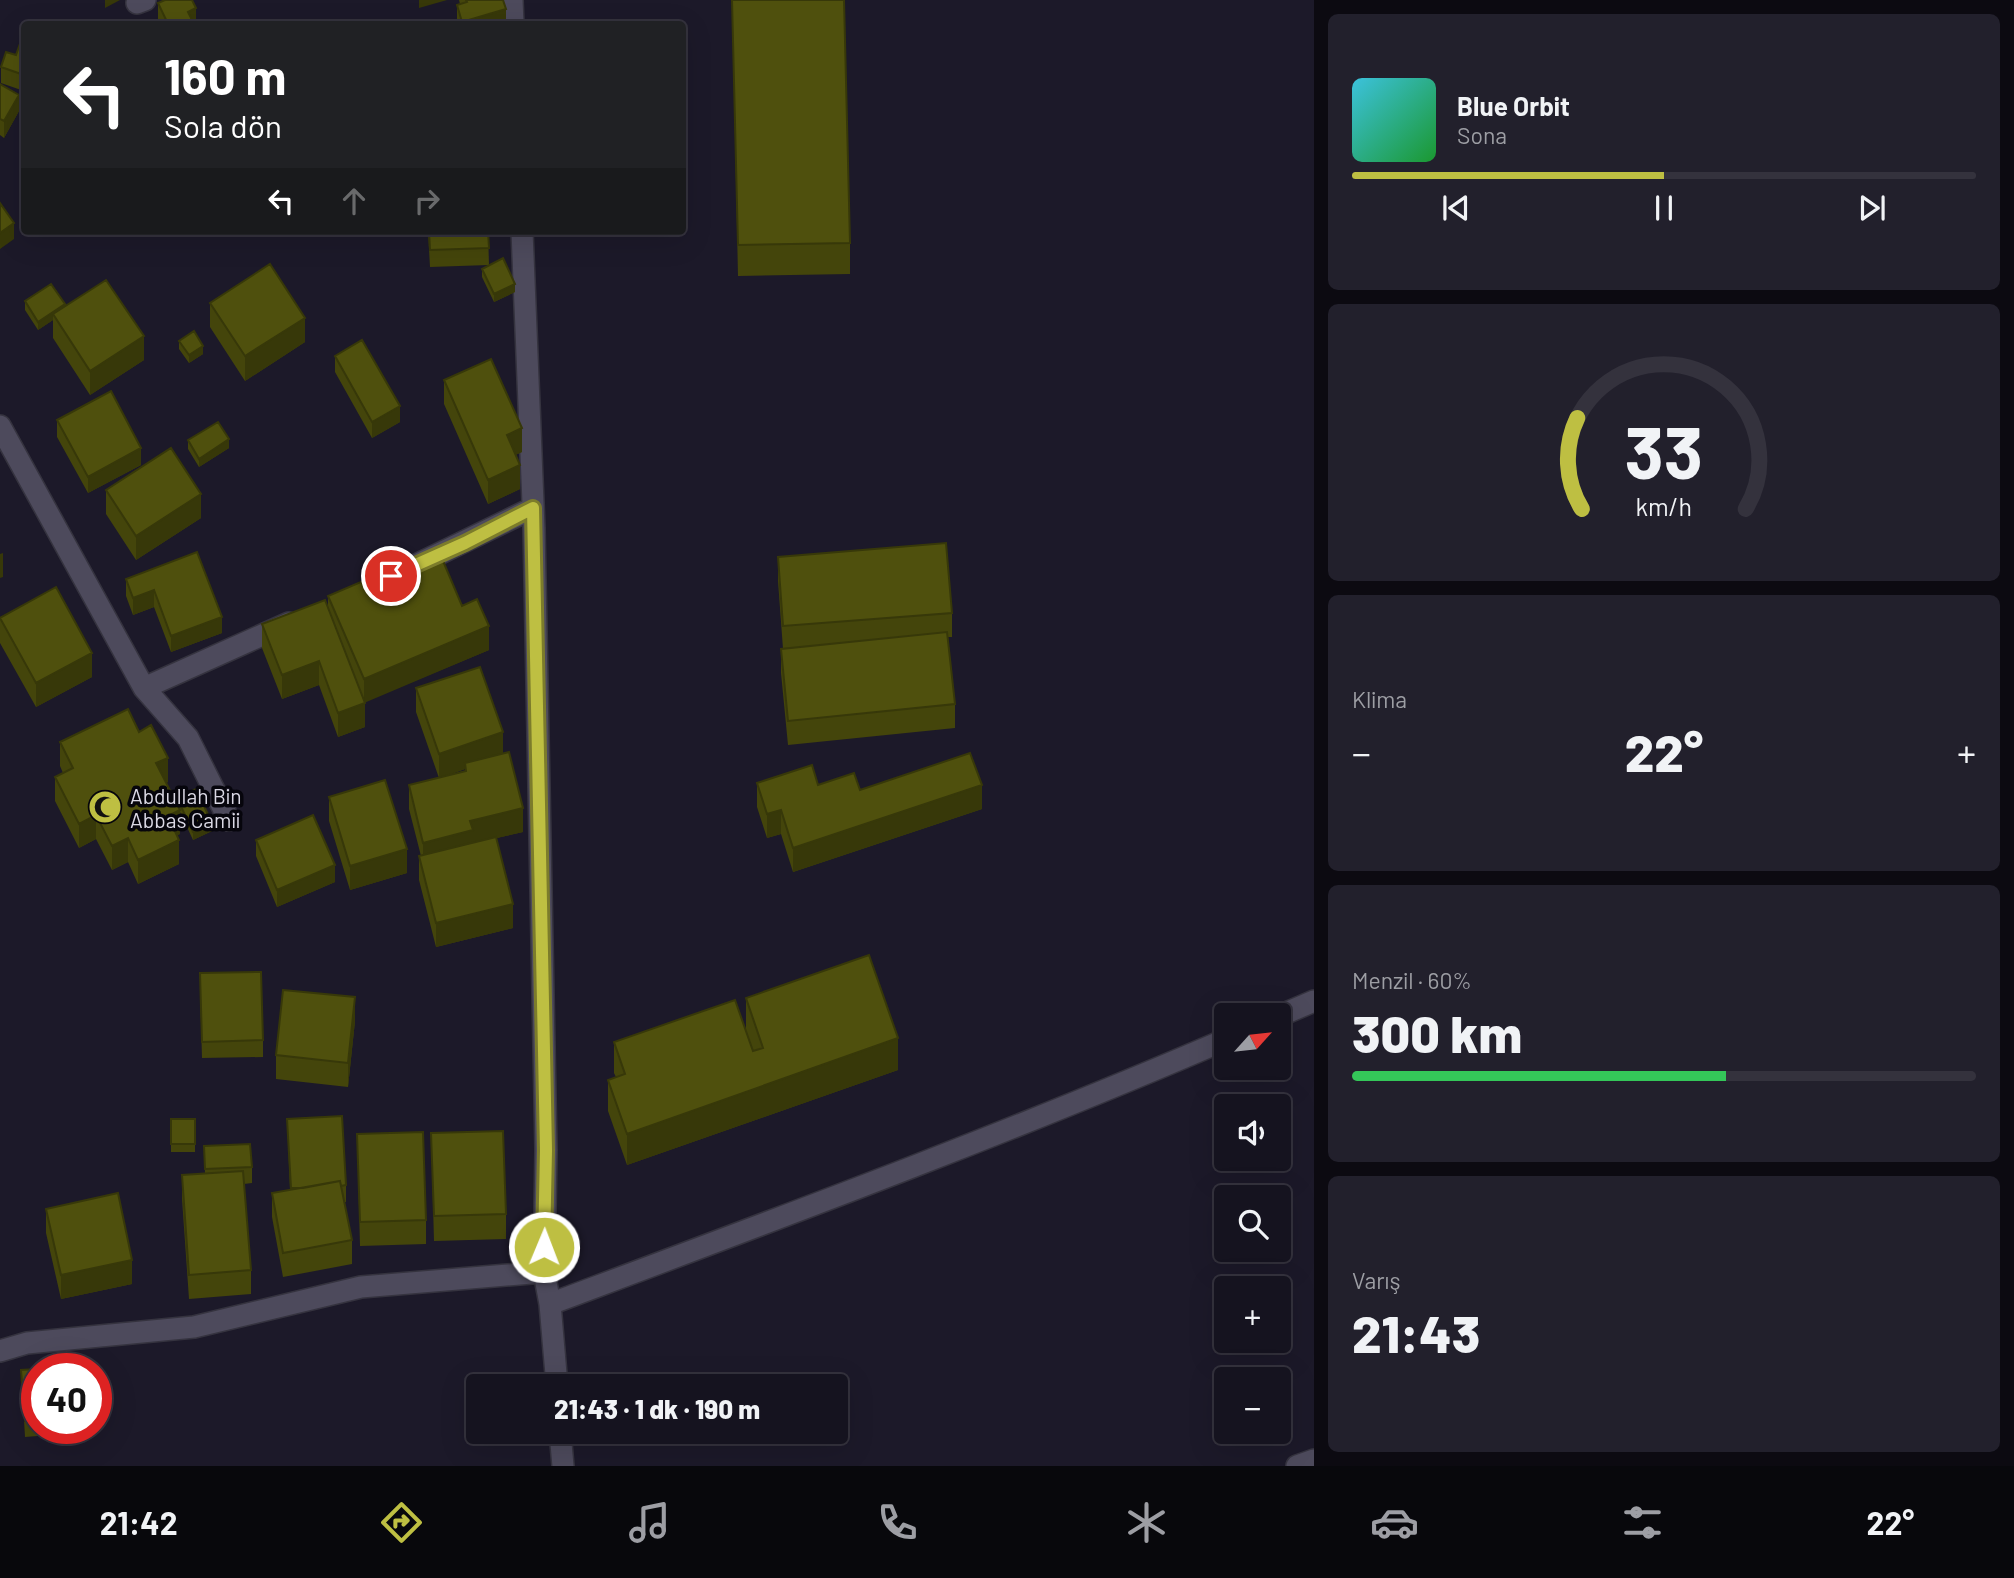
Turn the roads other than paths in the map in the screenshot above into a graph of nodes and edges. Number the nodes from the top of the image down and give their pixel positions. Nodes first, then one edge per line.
1 (512, 0) edge
2 (513, 21) edge
3 (522, 235) edge
4 (0, 426) edge
5 (533, 508) junction
6 (391, 576) edge
7 (305, 615) edge
8 (144, 688) junction
9 (229, 820) dead end
10 (1314, 1001) edge
11 (1292, 1010) edge
12 (1214, 1045) edge
13 (544, 1272) junction
14 (550, 1304) junction
15 (0, 1351) edge
16 (556, 1374) edge
17 (561, 1444) edge
18 (1314, 1460) edge
19 (563, 1466) edge
20 (1297, 1466) edge

1 - 2 street
3 - 5 street
4 - 8 street
5 - 6 street
5 - 13 street
7 - 8 street
8 - 9 street
10 - 11 street
12 - 14 street
13 - 14 street
13 - 15 street
14 - 16 street
17 - 19 street
18 - 20 street

